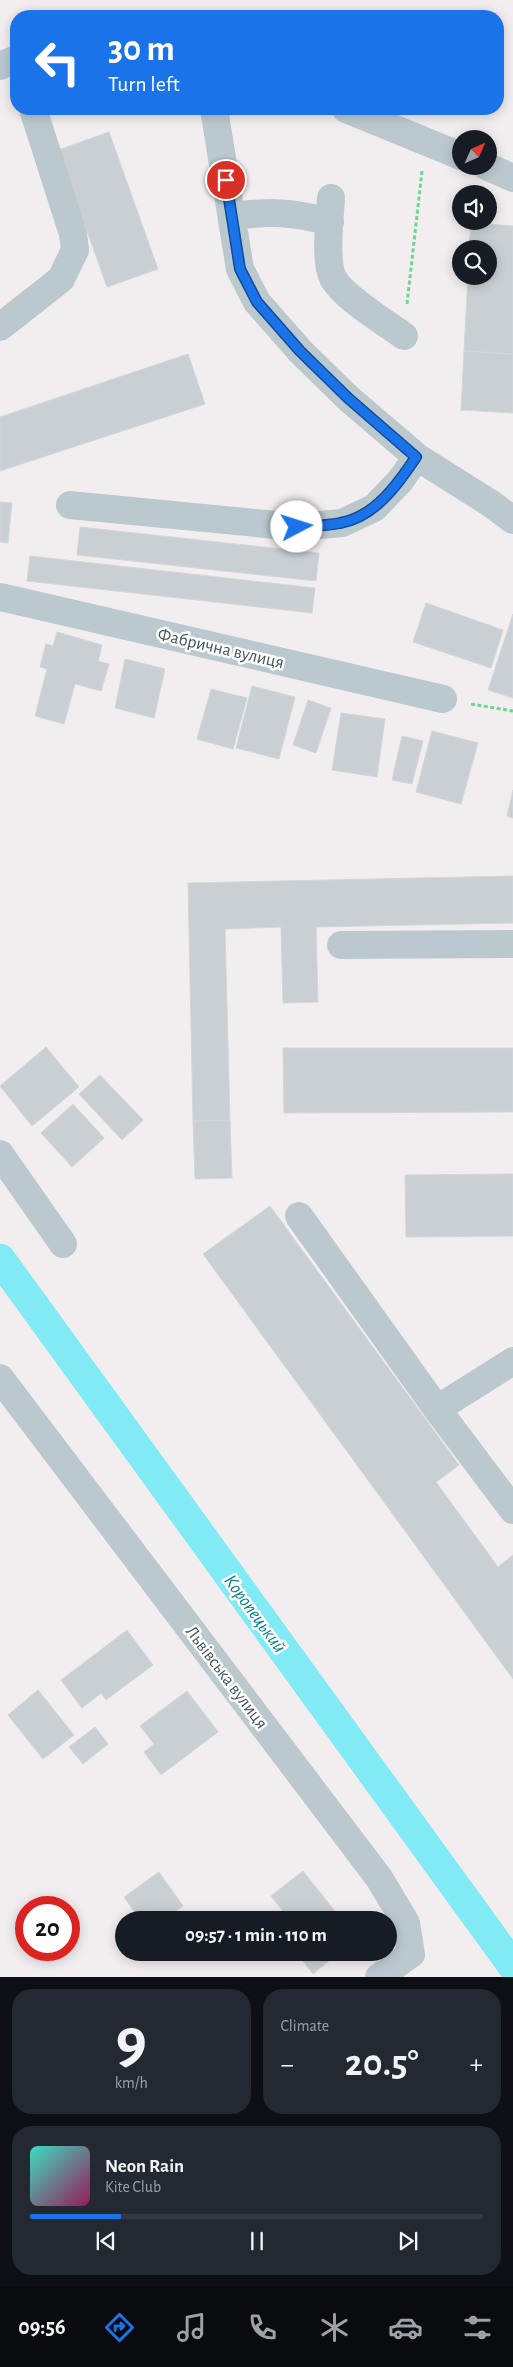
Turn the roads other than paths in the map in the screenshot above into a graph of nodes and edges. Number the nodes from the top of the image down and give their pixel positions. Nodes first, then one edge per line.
1 (35, 115) edge
2 (215, 115) edge
3 (361, 115) edge
4 (452, 152) edge
5 (498, 171) edge
6 (513, 178) edge
7 (232, 216) junction
8 (0, 327) edge
9 (404, 336) road end
10 (416, 457) junction
11 (70, 505) dead end
12 (513, 520) edge
13 (0, 597) edge
14 (443, 699) road end
15 (513, 944) edge
16 (341, 945) dead end
17 (0, 1154) edge
18 (299, 1216) dead end
19 (63, 1244) dead end
20 (513, 1361) edge
21 (0, 1378) edge
22 (437, 1409) junction
23 (513, 1510) edge
24 (379, 1977) edge

1 - 8 street
2 - 7 street
3 - 4 street
5 - 6 street
7 - 9 street
7 - 10 street
10 - 11 street
10 - 12 street
13 - 14 street, Фабрична вулиця
15 - 16 street
17 - 19 street
18 - 22 street
20 - 22 street
21 - 24 street, Львівська вулиця
22 - 23 street

